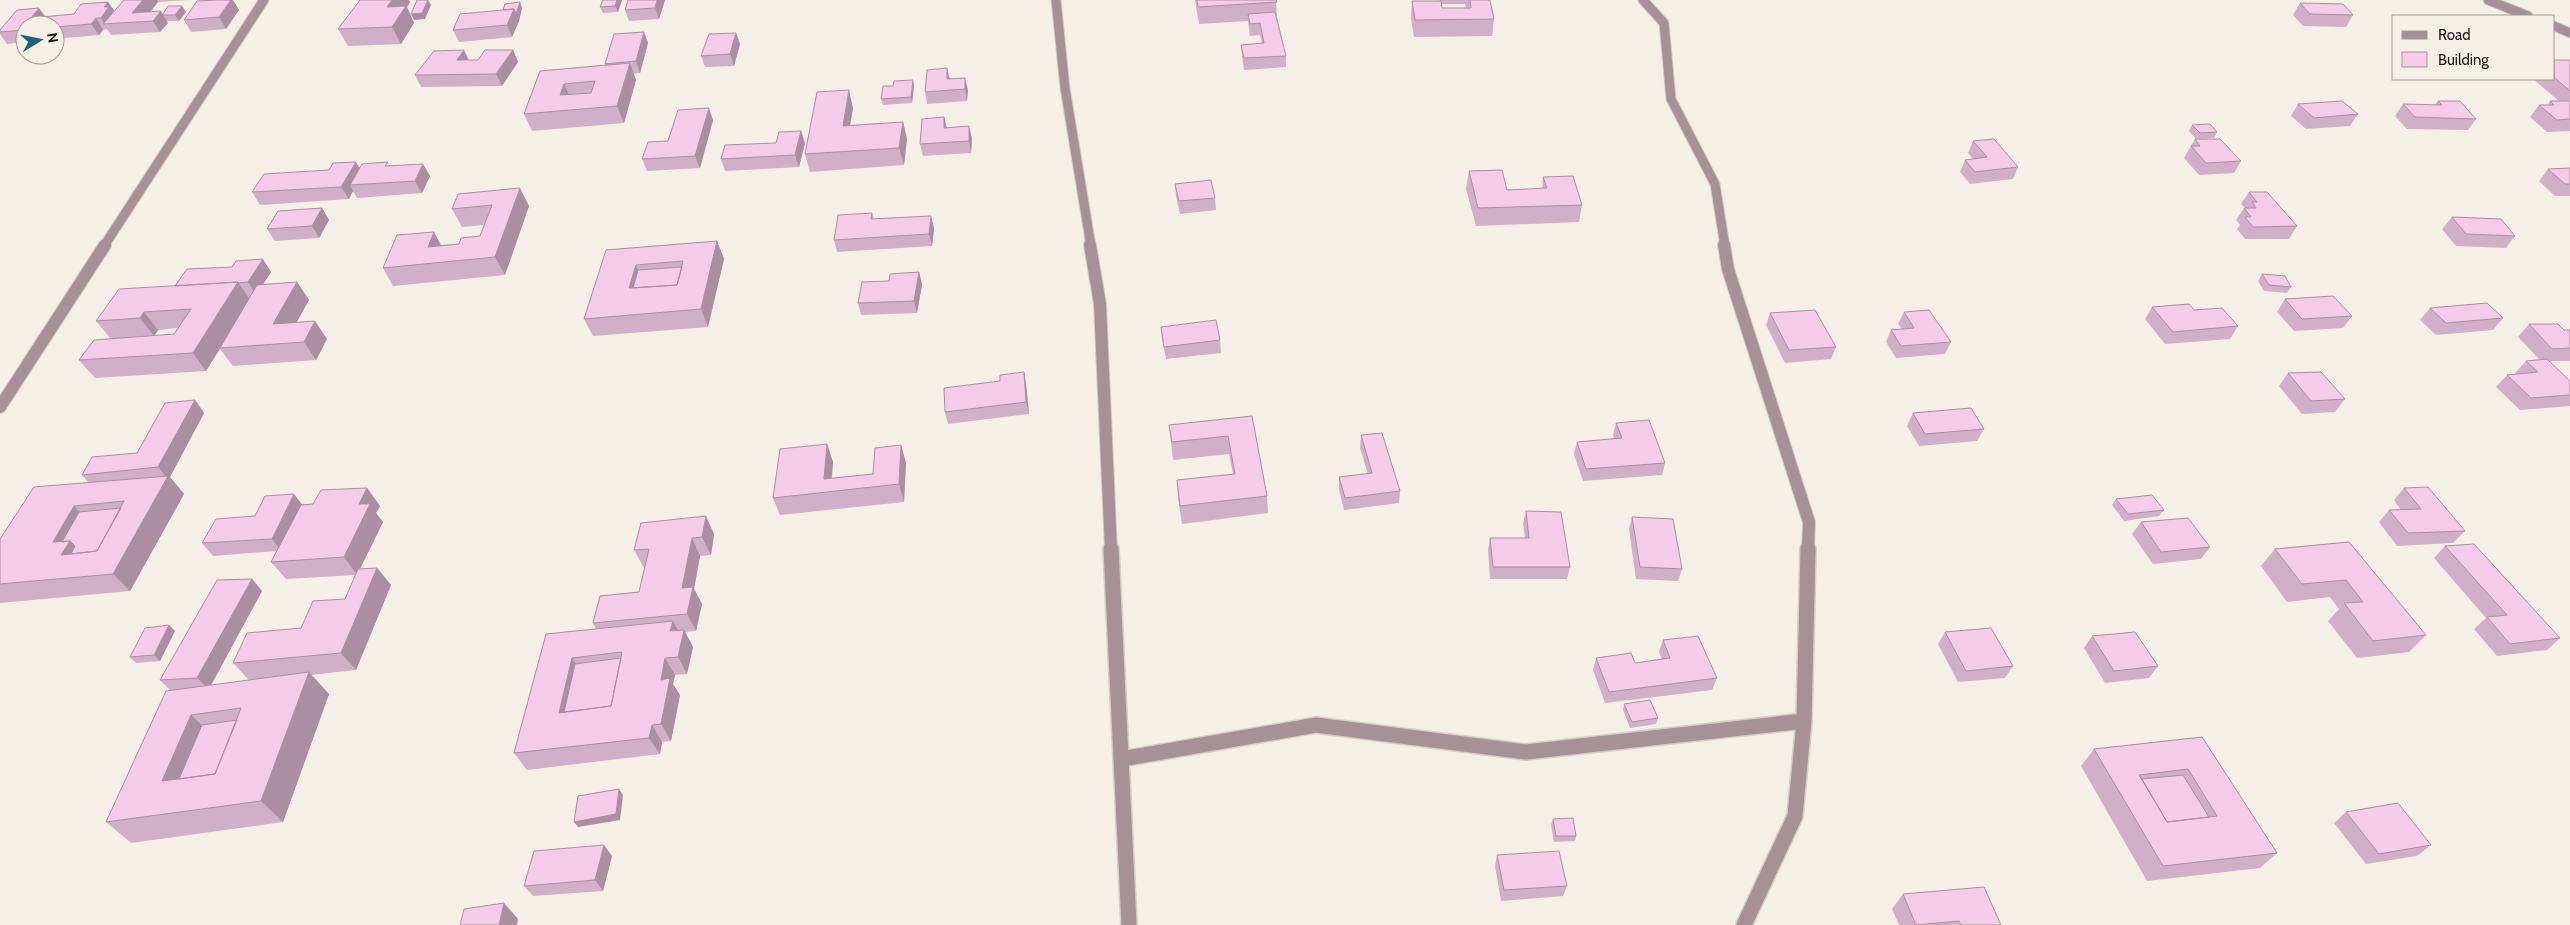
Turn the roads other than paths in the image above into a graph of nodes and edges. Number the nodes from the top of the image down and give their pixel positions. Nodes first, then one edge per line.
1 (264, 0) edge
2 (1056, 0) edge
3 (1643, 0) edge
4 (2488, 0) edge
5 (2526, 15) edge
6 (2555, 26) edge
7 (2570, 33) edge
8 (0, 407) edge
9 (1804, 721) junction
10 (1122, 758) junction
11 (1129, 925) edge
12 (1744, 925) edge

1 - 8 street
2 - 10 street
3 - 9 street
4 - 5 street
6 - 7 street
9 - 10 street
9 - 12 street
10 - 11 street

